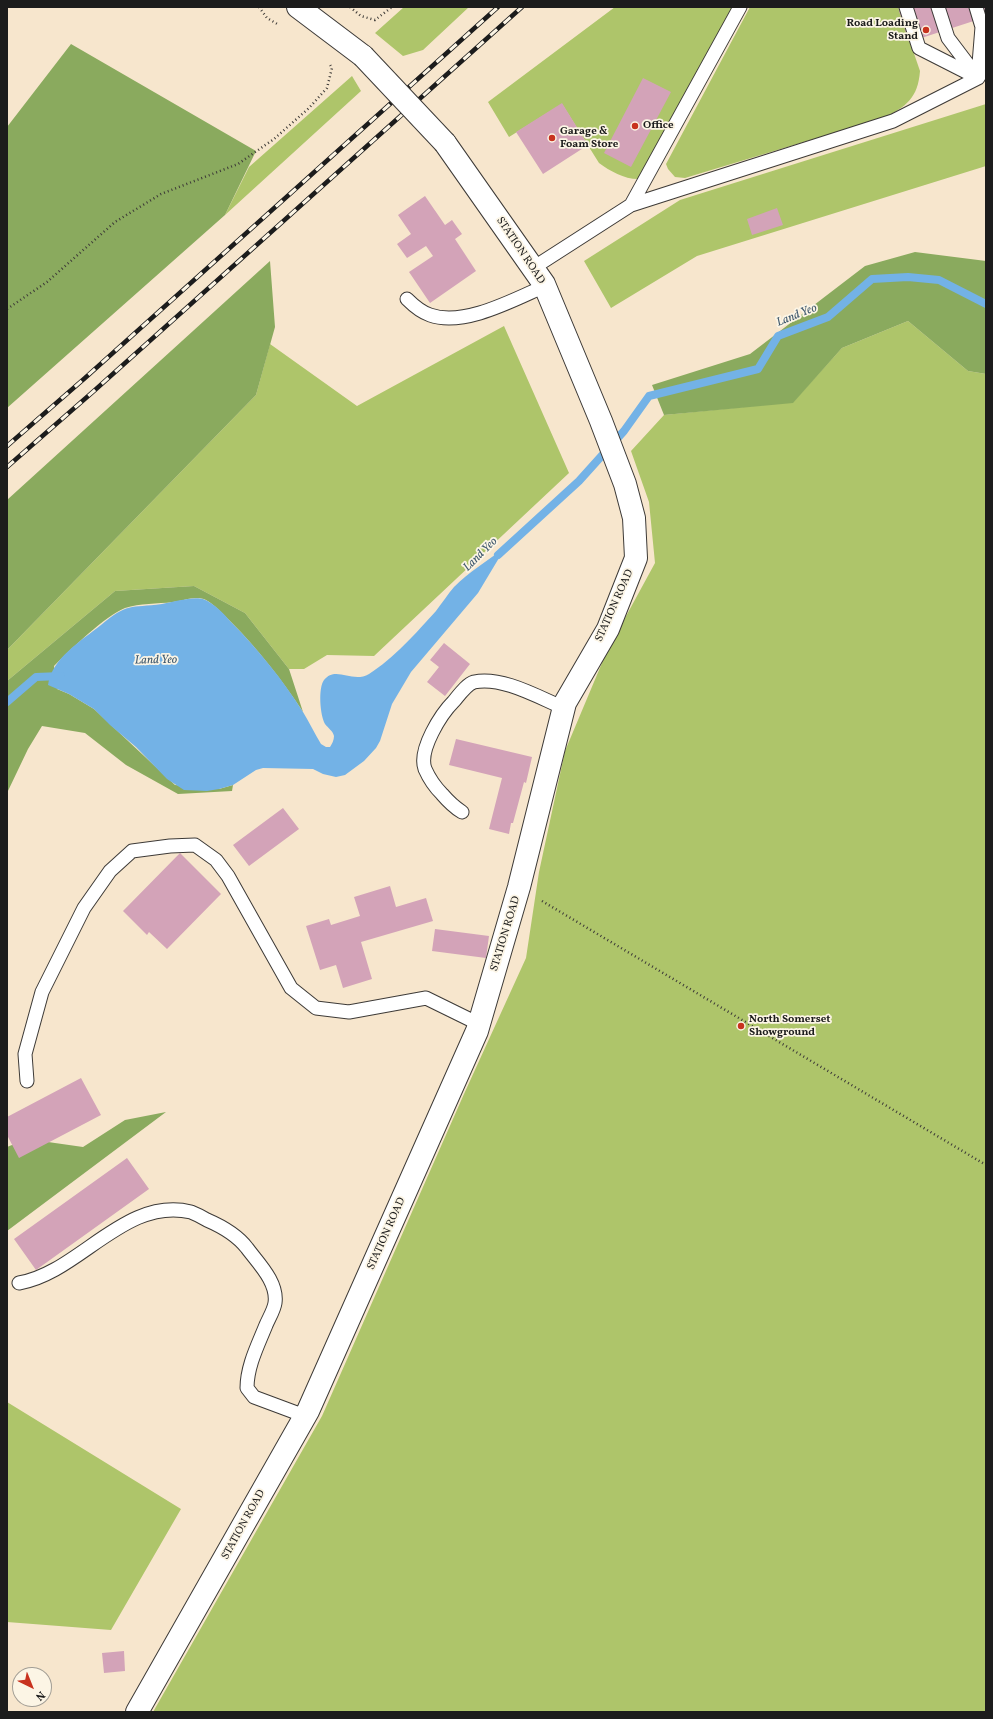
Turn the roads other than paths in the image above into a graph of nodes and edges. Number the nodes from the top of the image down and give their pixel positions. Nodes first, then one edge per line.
1 (298, 7) edge
2 (740, 7) edge
3 (906, 7) edge
4 (938, 7) edge
5 (976, 7) edge
6 (986, 65) edge
7 (978, 78) junction
8 (631, 205) junction
9 (533, 268) junction
10 (545, 286) junction
11 (407, 299) dead end
12 (564, 708) junction
13 (462, 812) dead end
14 (479, 1024) junction
15 (27, 1081) dead end
16 (19, 1283) dead end
17 (305, 1416) junction
18 (137, 1712) edge

1 - 9 street, STATION ROAD, bridge
2 - 8 lane
3 - 7 lane
4 - 7 lane
5 - 7 lane
6 - 7 lane
7 - 8 lane
8 - 9 lane
9 - 10 street, STATION ROAD
10 - 11 lane
10 - 12 street, STATION ROAD
12 - 13 lane
12 - 14 street, STATION ROAD
14 - 15 lane
14 - 17 street, STATION ROAD
16 - 17 lane
17 - 18 street, STATION ROAD

